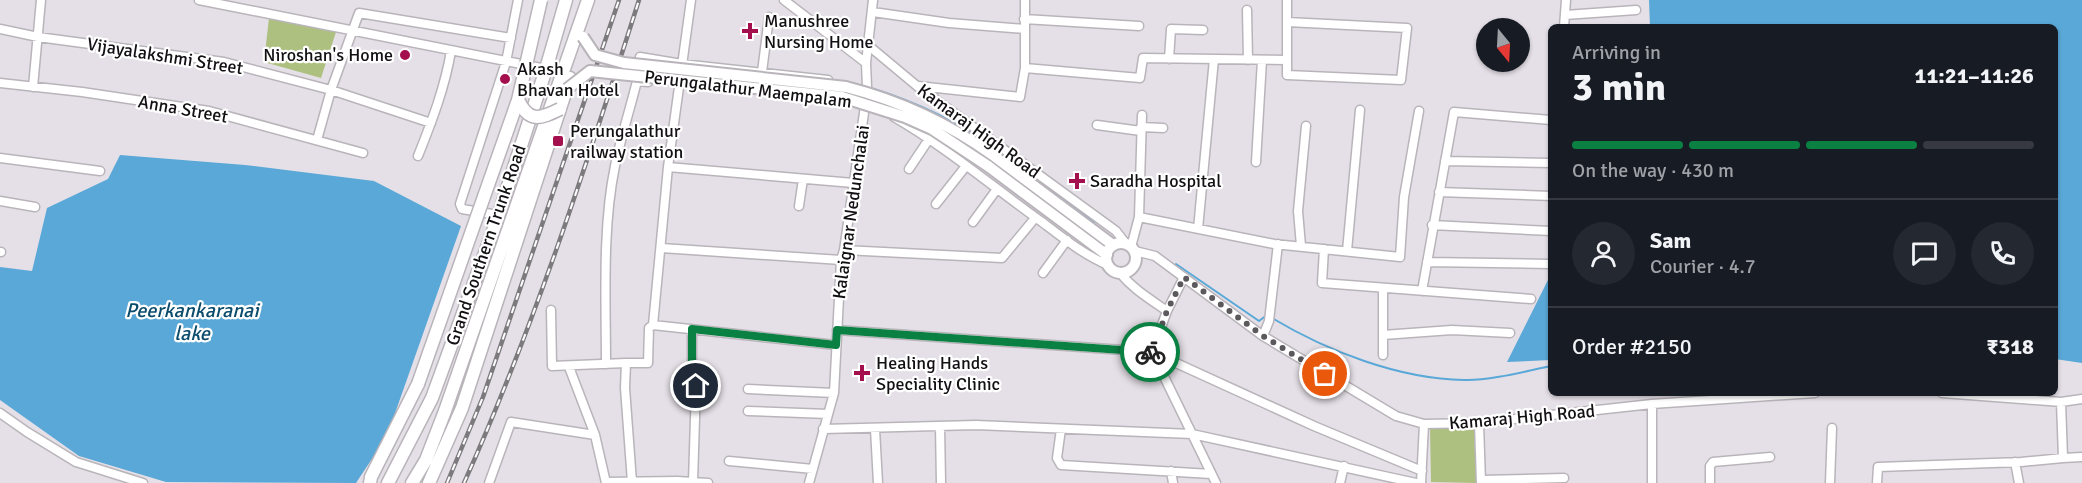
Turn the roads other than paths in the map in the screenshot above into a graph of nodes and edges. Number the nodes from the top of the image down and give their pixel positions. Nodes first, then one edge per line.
1 (41, 0) edge
2 (199, 0) edge
3 (518, 0) edge
4 (541, 0) edge
5 (566, 0) edge
6 (588, 0) edge
7 (596, 0) edge
8 (691, 0) edge
9 (873, 0) edge
10 (1025, 0) edge
11 (1287, 0) edge
12 (1566, 0) edge
13 (789, 1) edge
14 (1247, 10) dead end
15 (1636, 10) dead end
16 (873, 12) junction
17 (1565, 15) junction
18 (769, 17) dead end
19 (1024, 19) junction
20 (1287, 22) junction
21 (1564, 24) edge
22 (1139, 26) dead end
23 (0, 29) edge
24 (1025, 29) junction
25 (353, 30) junction
26 (1203, 30) dead end
27 (38, 37) junction
28 (584, 37) junction
29 (511, 38) junction
30 (868, 46) junction
31 (452, 51) junction
32 (640, 57) dead end
33 (1169, 59) junction
34 (1214, 59) junction
35 (1248, 60) junction
36 (1262, 60) junction
37 (1287, 60) junction
38 (506, 62) junction
39 (866, 63) junction
40 (682, 64) junction
41 (1025, 68) junction
42 (546, 69) junction
43 (762, 72) junction
44 (0, 82) edge
45 (680, 84) junction
46 (917, 86) junction
47 (33, 87) junction
48 (867, 87) junction
49 (567, 89) junction
50 (331, 90) junction
51 (518, 100) junction
52 (865, 106) junction
53 (560, 109) junction
54 (1360, 110) dead end
55 (1419, 111) dead end
56 (1142, 115) dead end
57 (1548, 120) edge
58 (431, 123) junction
59 (1097, 125) dead end
60 (1306, 126) dead end
61 (1163, 128) dead end
62 (1141, 129) junction
63 (929, 139) junction
64 (317, 140) junction
65 (363, 153) dead end
66 (417, 156) dead end
67 (0, 158) edge
68 (991, 161) junction
69 (1445, 161) junction
70 (1256, 162) dead end
71 (1548, 163) edge
72 (966, 166) junction
73 (668, 167) junction
74 (909, 169) dead end
75 (100, 171) dead end
76 (803, 179) junction
77 (853, 183) junction
78 (997, 189) junction
79 (1439, 192) junction
80 (1548, 196) edge
81 (0, 201) edge
82 (936, 204) dead end
83 (799, 206) dead end
84 (35, 207) dead end
85 (498, 215) junction
86 (1139, 217) junction
87 (1035, 218) junction
88 (973, 222) dead end
89 (1432, 225) junction
90 (1198, 229) junction
91 (1548, 231) edge
92 (1067, 240) junction
93 (1278, 244) junction
94 (1113, 245) junction
95 (1301, 246) junction
96 (1131, 247) junction
97 (661, 248) junction
98 (1324, 249) junction
99 (844, 250) junction
100 (1347, 251) junction
101 (841, 260) junction
102 (1107, 260) junction
103 (1427, 262) junction
104 (1548, 264) edge
105 (1043, 273) dead end
106 (1120, 273) junction
107 (1184, 277) junction
108 (1383, 288) junction
109 (1422, 291) junction
110 (1531, 298) dead end
111 (551, 310) dead end
112 (1167, 311) junction
113 (653, 325) junction
114 (692, 329) junction
115 (837, 330) junction
116 (1510, 333) dead end
117 (1383, 335) junction
118 (1263, 336) junction
119 (836, 345) junction
120 (1152, 352) junction
121 (1383, 355) dead end
122 (626, 363) junction
123 (606, 364) junction
124 (569, 367) junction
125 (748, 389) dead end
126 (834, 393) junction
127 (1771, 396) edge
128 (1982, 396) edge
129 (2082, 399) edge
130 (2061, 402) junction
131 (1652, 404) junction
132 (748, 411) dead end
133 (0, 412) edge
134 (828, 414) junction
135 (1479, 423) junction
136 (1424, 424) junction
137 (940, 426) junction
138 (1832, 428) dead end
139 (823, 429) junction
140 (875, 429) junction
141 (1061, 429) junction
142 (1192, 434) junction
143 (595, 435) junction
144 (1770, 457) dead end
145 (2082, 457) edge
146 (2062, 458) junction
147 (729, 461) dead end
148 (2016, 462) junction
149 (1344, 466) junction
150 (813, 469) junction
151 (1171, 471) junction
152 (1422, 471) junction
153 (372, 477) edge
154 (1564, 478) dead end
155 (1214, 479) edge
156 (119, 480) edge
157 (632, 482) edge
158 (693, 482) edge
159 (1481, 482) edge
160 (143, 483) edge
161 (387, 483) edge
162 (412, 483) edge
163 (429, 483) edge
164 (489, 483) edge
165 (606, 483) edge
166 (708, 483) edge
167 (808, 483) edge
168 (878, 483) edge
169 (941, 483) edge
170 (1173, 483) edge
171 (1340, 483) edge
172 (1416, 483) edge
173 (1421, 483) edge
174 (1652, 483) edge
175 (1710, 483) edge
176 (1830, 483) edge
177 (1877, 483) edge
178 (2019, 483) edge

1 - 27 street
2 - 25 street
3 - 29 street
4 - 51 highway, bridge
5 - 42 highway, Grand Southern Trunk Road
6 - 162 highway, Grand Southern Trunk Road
7 - 28 highway
8 - 40 street
9 - 16 street
10 - 19 street
11 - 20 street
12 - 17 street
13 - 39 street
14 - 35 street
15 - 17 street
16 - 24 street
16 - 30 street
17 - 21 street
18 - 43 street
19 - 22 street
19 - 24 street
20 - 37 street
20 - 37 street
23 - 27 street, Vijayalakshmi Street
24 - 41 street
25 - 29 street
25 - 31 street
25 - 50 street
26 - 33 street
27 - 47 street
27 - 50 street, Vijayalakshmi Street
28 - 49 highway
28 - 68 main road, Perungalathur Maempalam, bridge
29 - 38 street
30 - 39 street, Kalaignar Nedunchalai
30 - 46 street, Kamaraj High Road
31 - 38 street
31 - 58 street
32 - 40 street
33 - 34 street
33 - 41 street
34 - 35 street
34 - 90 street
35 - 36 street
36 - 37 street
36 - 70 street
38 - 42 street
38 - 85 street
39 - 48 street, Kalaignar Nedunchalai
40 - 43 street
40 - 45 street
41 - 46 street
42 - 85 highway, Grand Southern Trunk Road
43 - 48 street
44 - 47 street, Anna Street
45 - 52 street
45 - 73 street
45 - 123 street
46 - 96 street, Kamaraj High Road
47 - 64 street, Anna Street
48 - 52 street, Kalaignar Nedunchalai
49 - 53 highway
49 - 68 main road, Perungalathur Maempalam, bridge
50 - 58 street, Vijayalakshmi Street
50 - 64 street
51 - 53 highway, bridge
51 - 153 highway, bridge
52 - 63 street
52 - 77 street, Kalaignar Nedunchalai
53 - 163 highway
54 - 100 street
55 - 100 street
56 - 62 street
57 - 69 street
58 - 66 street
59 - 62 street
60 - 95 street
61 - 62 street
62 - 86 street
63 - 72 street
63 - 74 street
64 - 65 street, Anna Street
67 - 75 street
68 - 94 main road, Perungalathur Maempalam
68 - 102 main road, Perungalathur Maempalam
69 - 71 street
69 - 79 street
72 - 78 street
72 - 82 street
73 - 76 street
73 - 97 street
76 - 77 street
76 - 83 street
77 - 99 street, Kalaignar Nedunchalai
78 - 87 street
78 - 88 street
79 - 80 street
79 - 89 street
81 - 84 street
85 - 161 highway, Grand Southern Trunk Road
86 - 90 street
86 - 96 street
87 - 92 street
87 - 99 street
89 - 91 street
89 - 103 street
90 - 93 street
92 - 102 street
92 - 105 street
93 - 95 street
93 - 118 street
94 - 96 main road
94 - 102 main road
95 - 98 street
96 - 106 main road
96 - 107 street, Kamaraj High Road
97 - 101 street
97 - 113 street
98 - 100 street
98 - 108 street
99 - 101 street, Kalaignar Nedunchalai
101 - 115 street, Kalaignar Nedunchalai
102 - 106 main road
103 - 104 street
103 - 109 street
106 - 112 street
107 - 112 street
107 - 118 street, Kamaraj High Road
108 - 109 street
108 - 117 street
109 - 110 street
111 - 124 street
112 - 120 street
113 - 114 street
113 - 122 street
114 - 119 street
114 - 158 street
115 - 119 street, Kalaignar Nedunchalai
115 - 120 street
116 - 117 street
117 - 121 street
118 - 136 street, Kamaraj High Road
119 - 126 street, Kalaignar Nedunchalai
120 - 142 street
120 - 152 street
122 - 123 street
122 - 157 street
123 - 124 street
124 - 143 street
125 - 126 street
126 - 134 street, Kalaignar Nedunchalai
127 - 131 street, Kamaraj High Road
128 - 130 street
129 - 130 street
130 - 146 street
131 - 135 street, Kamaraj High Road
131 - 174 street
132 - 134 street
133 - 156 street
134 - 139 street, Kalaignar Nedunchalai
135 - 136 street, Kamaraj High Road
135 - 159 street
136 - 152 street
137 - 140 street
137 - 141 street
137 - 169 street
138 - 176 street
139 - 140 street
139 - 150 street, Kalaignar Nedunchalai
140 - 168 street
141 - 142 street
141 - 151 street
142 - 149 street
142 - 155 street
143 - 164 street
143 - 165 street
144 - 175 street
145 - 146 street
146 - 148 street
147 - 150 street
148 - 177 street
148 - 178 street
149 - 171 street
149 - 172 street
150 - 167 street, Kalaignar Nedunchalai
151 - 155 street
151 - 170 street
152 - 173 street
154 - 159 street
156 - 160 street
157 - 158 street
157 - 165 street
158 - 166 street

